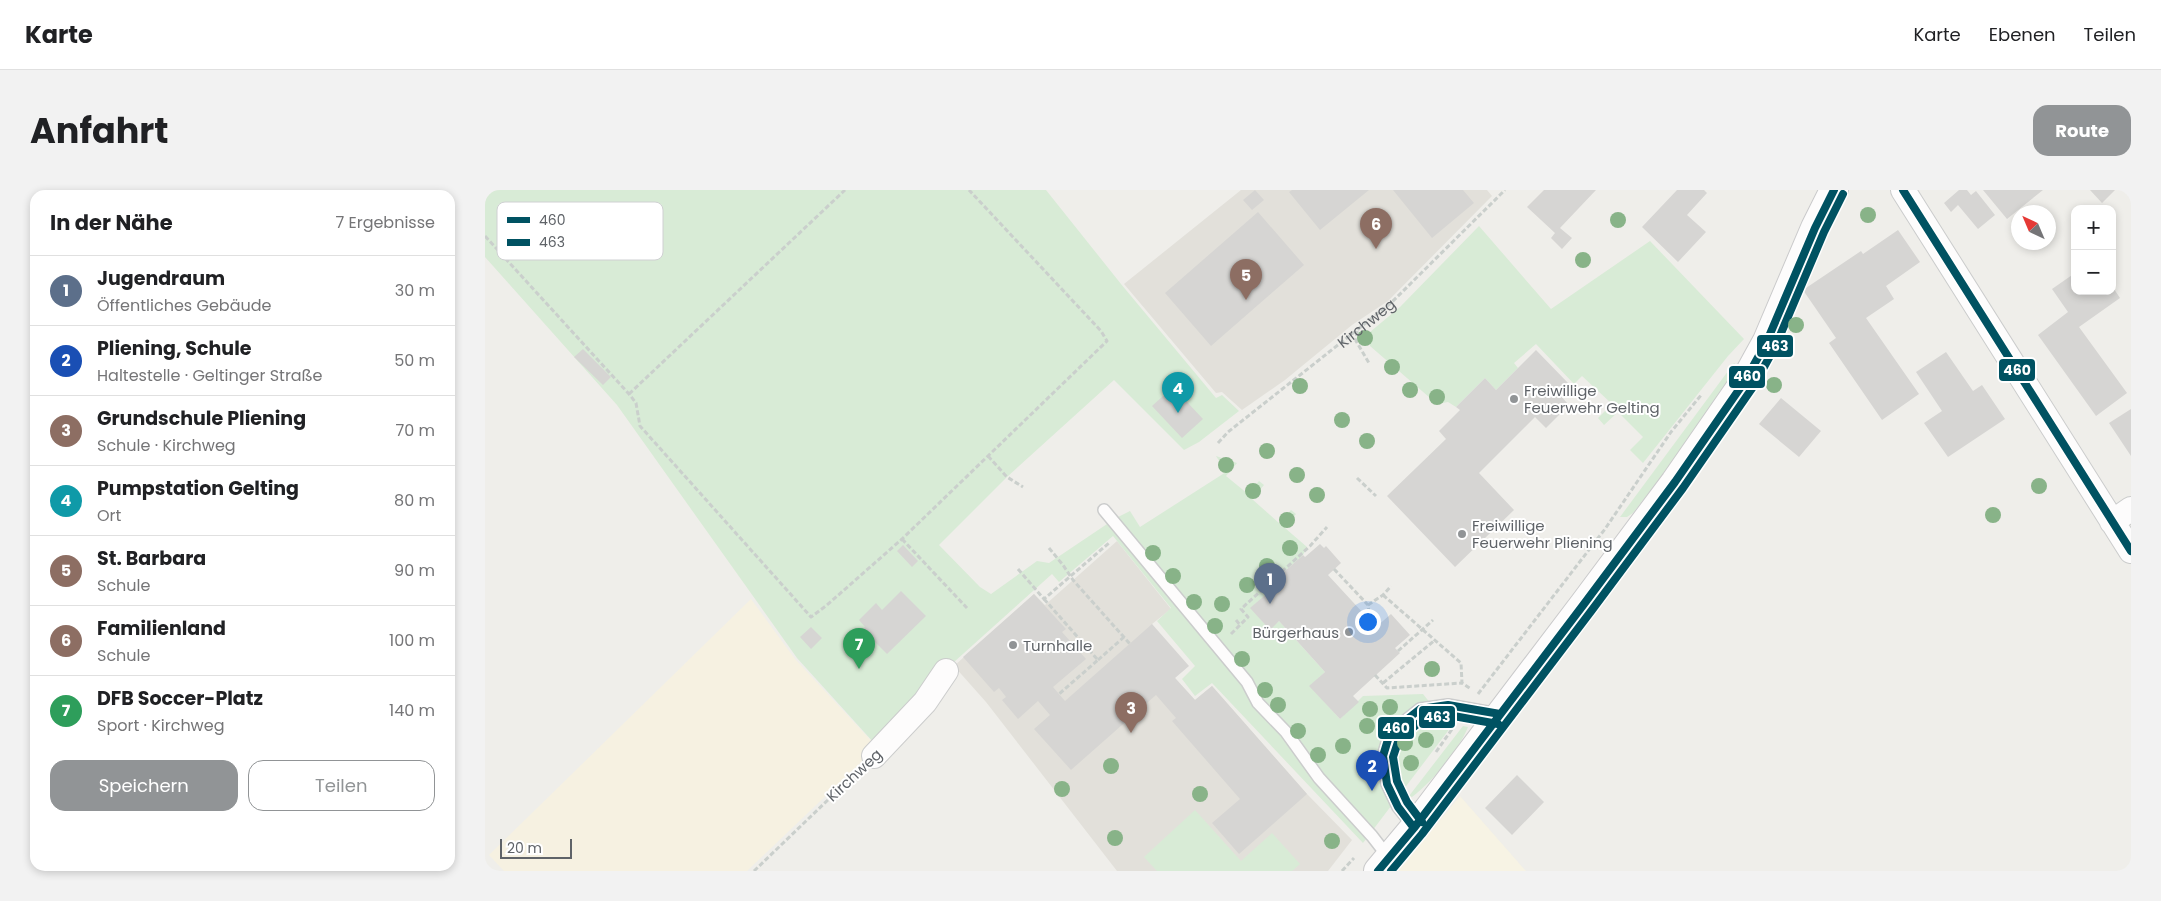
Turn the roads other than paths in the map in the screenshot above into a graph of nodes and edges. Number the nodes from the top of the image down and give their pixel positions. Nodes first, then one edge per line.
1 (1834, 190) edge
2 (1903, 190) edge
3 (1104, 510) dead end
4 (2122, 516) edge
5 (2131, 551) edge
6 (946, 670) dead end
7 (1500, 714) junction
8 (874, 756) road end
9 (1414, 828) junction
10 (1383, 864) edge

1 - 7 main road
2 - 4 street
3 - 10 lane
4 - 5 street
6 - 8 street, Kirchweg
7 - 9 main road
7 - 9 lane
9 - 10 main road

